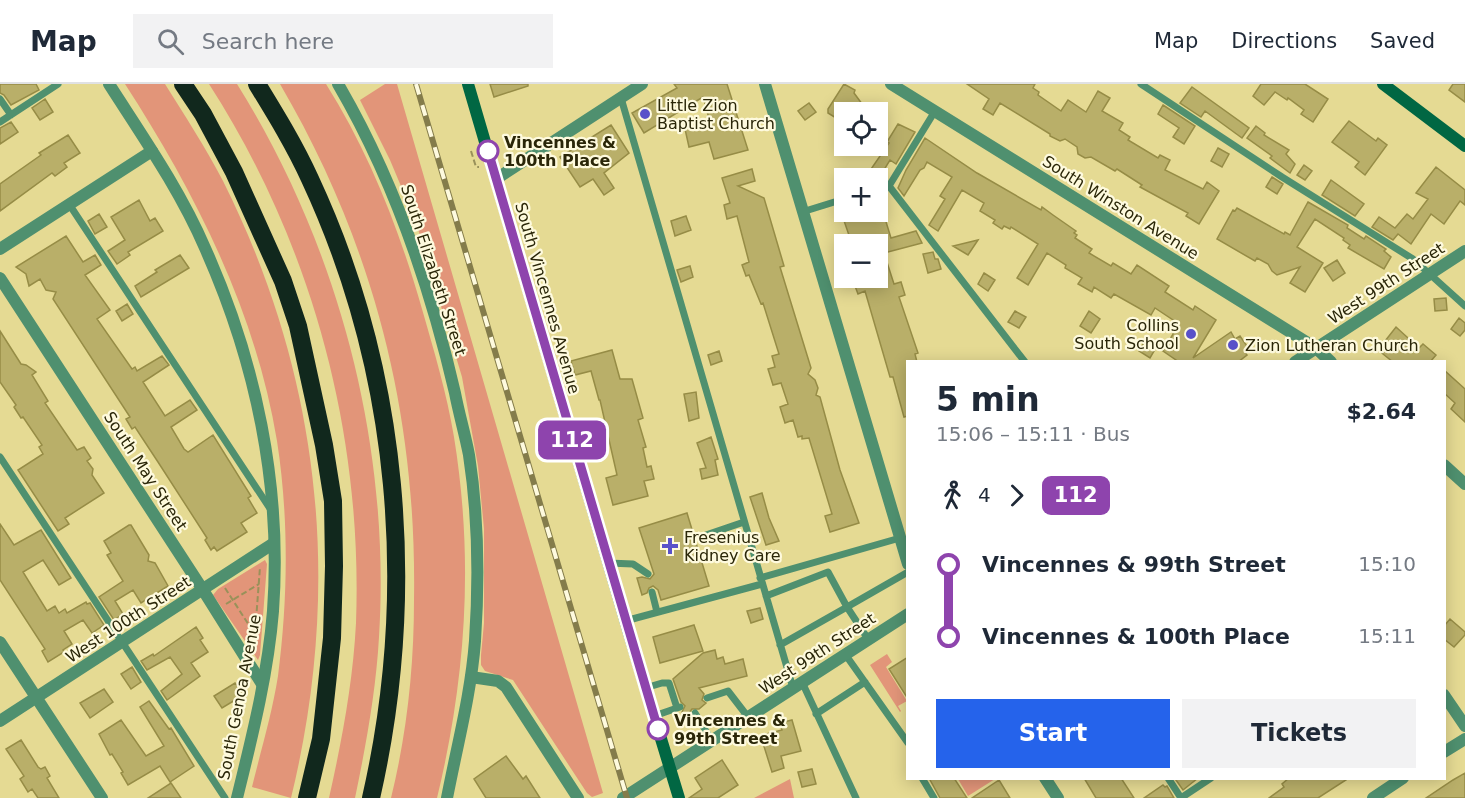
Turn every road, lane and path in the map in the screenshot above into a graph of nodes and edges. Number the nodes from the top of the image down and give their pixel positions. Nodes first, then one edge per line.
1 (58, 84) edge
2 (109, 84) edge
3 (183, 84) edge
4 (257, 84) edge
5 (338, 84) edge
6 (468, 84) edge
7 (642, 84) edge
8 (765, 84) edge
9 (891, 84) edge
10 (1142, 84) edge
11 (1383, 84) edge
12 (624, 92) junction
13 (0, 99) edge
14 (935, 111) junction
15 (10, 115) junction
16 (0, 122) edge
17 (1465, 146) edge
18 (152, 151) junction
19 (471, 151) dead end
20 (479, 167) dead end
21 (496, 179) junction
22 (889, 186) joint
23 (834, 202) edge
24 (69, 204) junction
25 (802, 212) junction
26 (0, 249) edge
27 (1465, 251) edge
28 (1429, 275) junction
29 (0, 278) edge
30 (1465, 306) edge
31 (1316, 348) junction
32 (1023, 360) edge
33 (1298, 360) edge
34 (1329, 360) edge
35 (0, 457) edge
36 (1446, 467) edge
37 (1465, 484) edge
38 (272, 513) junction
39 (744, 522) junction
40 (703, 536) dead end
41 (900, 538) junction
42 (273, 543) junction
43 (906, 558) edge
44 (608, 562) junction
45 (260, 567) dead end
46 (906, 573) edge
47 (648, 574) dead end
48 (761, 581) junction
49 (259, 584) junction
50 (224, 587) dead end
51 (203, 590) junction
52 (652, 592) dead end
53 (766, 596) junction
54 (233, 600) junction
55 (221, 607) dead end
56 (847, 607) junction
57 (657, 612) junction
58 (906, 615) edge
59 (625, 621) junction
60 (256, 636) junction
61 (868, 639) junction
62 (0, 642) edge
63 (121, 643) junction
64 (780, 645) junction
65 (254, 652) dead end
66 (845, 654) junction
67 (471, 677) junction
68 (865, 682) junction
69 (262, 684) junction
70 (797, 685) junction
71 (645, 688) junction
72 (37, 698) junction
73 (707, 698) dead end
74 (1446, 698) edge
75 (695, 713) dead end
76 (816, 714) junction
77 (654, 716) junction
78 (748, 717) junction
79 (0, 721) edge
80 (1465, 726) edge
81 (1465, 739) edge
82 (906, 740) edge
83 (712, 741) junction
84 (1446, 751) edge
85 (670, 768) junction
86 (923, 780) edge
87 (1046, 780) edge
88 (1169, 780) edge
89 (1208, 780) edge
90 (1400, 780) edge
91 (102, 798) edge
92 (225, 798) edge
93 (237, 798) edge
94 (307, 798) edge
95 (371, 798) edge
96 (447, 798) edge
97 (578, 798) edge
98 (623, 798) edge
99 (679, 798) edge
100 (856, 798) edge
101 (934, 798) edge
102 (1058, 798) edge
103 (1181, 798) edge
104 (1373, 798) edge

1 - 15 lane
2 - 18 street, South Genoa Avenue
3 - 94 highway
4 - 95 highway
5 - 67 street, South Elizabeth Street
6 - 21 main road, South Vincennes Avenue
7 - 12 street
8 - 25 street
9 - 14 street, South Winston Avenue
10 - 28 lane
11 - 17 main road
12 - 21 street
12 - 39 lane
13 - 15 lane
14 - 22 lane
14 - 31 street, South Winston Avenue
15 - 16 lane
18 - 24 street
18 - 38 street, South Genoa Avenue
19 - 20 path
21 - 44 main road, South Vincennes Avenue
22 - 32 lane
23 - 25 lane
24 - 26 street
24 - 38 lane
25 - 41 street
27 - 28 street, West 99th Street
28 - 30 lane
28 - 31 street, West 99th Street
29 - 51 street, South May Street
31 - 33 street, West 99th Street
31 - 34 street, South Winston Avenue
35 - 63 lane
36 - 37 street
38 - 42 street, South Genoa Avenue
39 - 40 lane
39 - 48 lane
41 - 43 street
41 - 48 lane
42 - 51 street, West 100th Street
42 - 69 street, South Genoa Avenue
44 - 47 lane
44 - 59 main road, South Vincennes Avenue
45 - 49 path
46 - 56 lane
48 - 53 lane
48 - 57 lane
49 - 54 path
49 - 60 path
50 - 54 path
51 - 63 street, West 100th Street
51 - 69 street, South May Street
52 - 57 lane
53 - 56 lane
53 - 64 lane
54 - 55 path
54 - 60 path
56 - 61 lane
56 - 64 lane
57 - 59 lane
58 - 61 street, West 99th Street
59 - 71 main road, South Vincennes Avenue
60 - 65 path
61 - 66 street, West 99th Street
62 - 72 street
63 - 72 street, West 100th Street
63 - 92 lane
64 - 70 lane
66 - 68 lane
66 - 70 street, West 99th Street
67 - 96 street, South Elizabeth Street
67 - 97 street
68 - 76 lane
68 - 82 lane
69 - 93 street, South Genoa Avenue
70 - 76 lane
70 - 78 street, West 99th Street
71 - 77 main road, South Vincennes Avenue
71 - 77 lane
72 - 79 street, West 100th Street
72 - 91 street
73 - 78 lane
74 - 80 street
75 - 83 lane
76 - 100 lane
77 - 85 main road, South Vincennes Avenue
78 - 83 street, West 99th Street
81 - 84 street
83 - 85 street, West 99th Street
85 - 98 street, West 99th Street
85 - 99 main road, South Vincennes Avenue
86 - 101 lane
87 - 102 street
88 - 103 lane
89 - 103 lane
90 - 104 street

